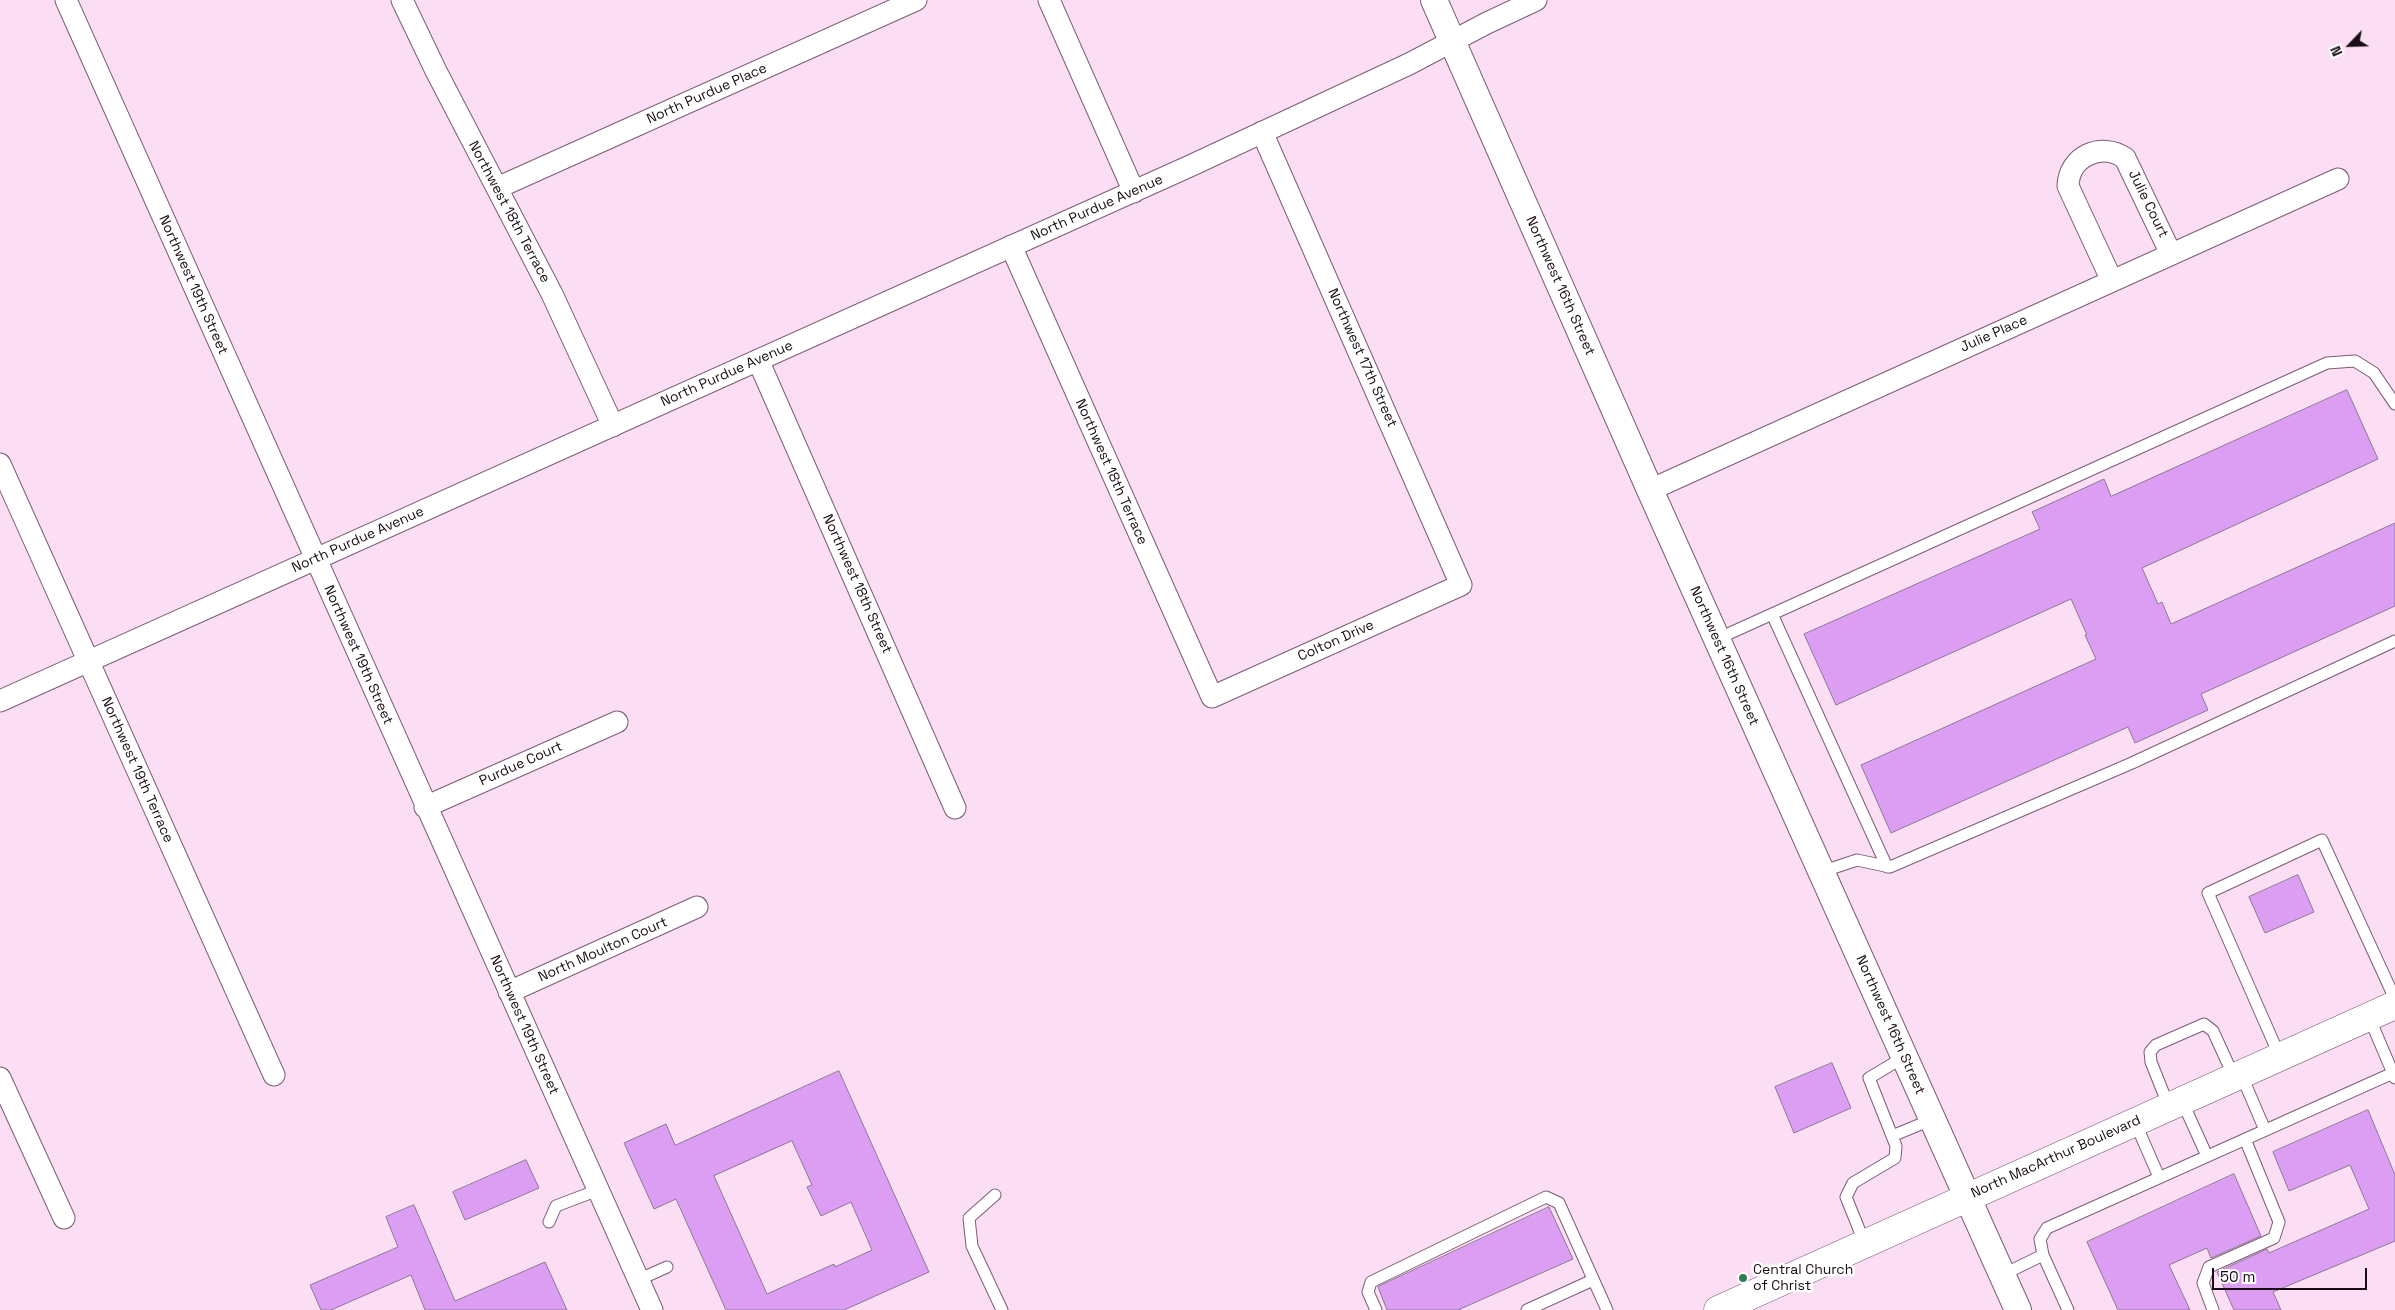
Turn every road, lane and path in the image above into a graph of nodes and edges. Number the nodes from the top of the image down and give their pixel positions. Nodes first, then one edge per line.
1 (66, 0) edge
2 (402, 0) edge
3 (916, 0) edge
4 (1049, 0) edge
5 (1434, 0) edge
6 (1536, 0) edge
7 (1452, 41) junction
8 (1262, 132) junction
9 (2338, 179) dead end
10 (498, 188) junction
11 (1134, 192) junction
12 (1011, 246) junction
13 (2172, 254) junction
14 (2112, 281) junction
15 (758, 360) junction
16 (2395, 404) edge
17 (613, 426) junction
18 (0, 464) edge
19 (1650, 490) junction
20 (316, 559) junction
21 (1461, 585) joint
22 (1772, 614) junction
23 (1717, 639) junction
24 (2395, 641) edge
25 (88, 661) junction
26 (1212, 697) joint
27 (0, 701) edge
28 (617, 722) dead end
29 (425, 807) junction
30 (955, 808) dead end
31 (1887, 867) junction
32 (1821, 872) junction
33 (697, 908) dead end
34 (509, 992) junction
35 (2395, 999) edge
36 (2395, 1005) edge
37 (2369, 1017) junction
38 (1904, 1057) junction
39 (2280, 1057) junction
40 (274, 1075) dead end
41 (2394, 1075) edge
42 (2238, 1076) junction
43 (0, 1078) edge
44 (2176, 1104) junction
45 (1932, 1119) junction
46 (2135, 1122) junction
47 (2265, 1130) junction
48 (1892, 1136) junction
49 (2245, 1139) junction
50 (2207, 1156) junction
51 (2160, 1177) junction
52 (598, 1190) junction
53 (995, 1195) dead end
54 (1968, 1197) junction
55 (64, 1218) dead end
56 (548, 1222) dead end
57 (1865, 1244) junction
58 (2043, 1255) junction
59 (667, 1267) dead end
60 (2002, 1275) junction
61 (638, 1280) junction
62 (1594, 1280) junction
63 (652, 1310) edge
64 (1002, 1310) edge
65 (1376, 1310) edge
66 (1527, 1310) edge
67 (1607, 1310) edge
68 (1718, 1310) edge
69 (2018, 1310) edge
70 (2068, 1310) edge
71 (2213, 1310) edge

1 - 20 street, Northwest 19th Street
2 - 10 street, Northwest 18th Terrace
3 - 10 street, North Purdue Place
4 - 11 street
5 - 7 street, Northwest 16th Street
6 - 7 street, North Purdue Avenue
7 - 8 street, North Purdue Avenue
7 - 19 street, Northwest 16th Street
8 - 11 street, North Purdue Avenue
8 - 21 street, Northwest 17th Street
9 - 13 street, Julie Place
10 - 17 street, Northwest 18th Terrace
11 - 12 street, North Purdue Avenue
12 - 15 street, North Purdue Avenue
12 - 26 street, Northwest 18th Terrace
13 - 14 street, Julie Place
13 - 14 street, Julie Court
14 - 19 street, Julie Place
15 - 17 street, North Purdue Avenue
15 - 30 street, Northwest 18th Street
16 - 22 lane
17 - 20 street, North Purdue Avenue
18 - 25 street, Northwest 19th Terrace
19 - 23 street, Northwest 16th Street
20 - 25 street, North Purdue Avenue
20 - 29 street, Northwest 19th Street
21 - 26 street, Colton Drive
22 - 23 lane
22 - 31 lane
23 - 32 street, Northwest 16th Street
24 - 31 lane
25 - 27 street, North Purdue Avenue
25 - 40 street, Northwest 19th Terrace
28 - 29 street, Purdue Court
29 - 34 street, Northwest 19th Street
31 - 32 lane
32 - 38 street, Northwest 16th Street
33 - 34 street, North Moulton Court
34 - 52 street, Northwest 19th Street
35 - 39 lane
36 - 37 main road, North MacArthur Boulevard
37 - 39 main road, North MacArthur Boulevard
37 - 41 lane
38 - 45 street, Northwest 16th Street
38 - 48 lane
39 - 42 main road, North MacArthur Boulevard
41 - 47 lane
42 - 44 main road, North MacArthur Boulevard
42 - 44 lane
42 - 47 lane
43 - 55 street
44 - 46 main road, North MacArthur Boulevard
44 - 50 lane
45 - 48 lane
45 - 54 street, Northwest 16th Street
46 - 51 lane
46 - 54 main road, North MacArthur Boulevard
47 - 49 lane
48 - 57 lane
49 - 50 lane
49 - 71 lane
50 - 51 lane
51 - 58 lane
52 - 56 lane
52 - 61 street, Northwest 19th Street
53 - 64 lane
54 - 57 main road, North MacArthur Boulevard
54 - 60 street, Northwest 16th Street
57 - 68 main road, North MacArthur Boulevard
58 - 60 lane
58 - 70 lane
59 - 61 lane
60 - 69 street, Northwest 16th Street
61 - 63 street, Northwest 19th Street
62 - 65 lane
62 - 66 lane
62 - 67 lane

